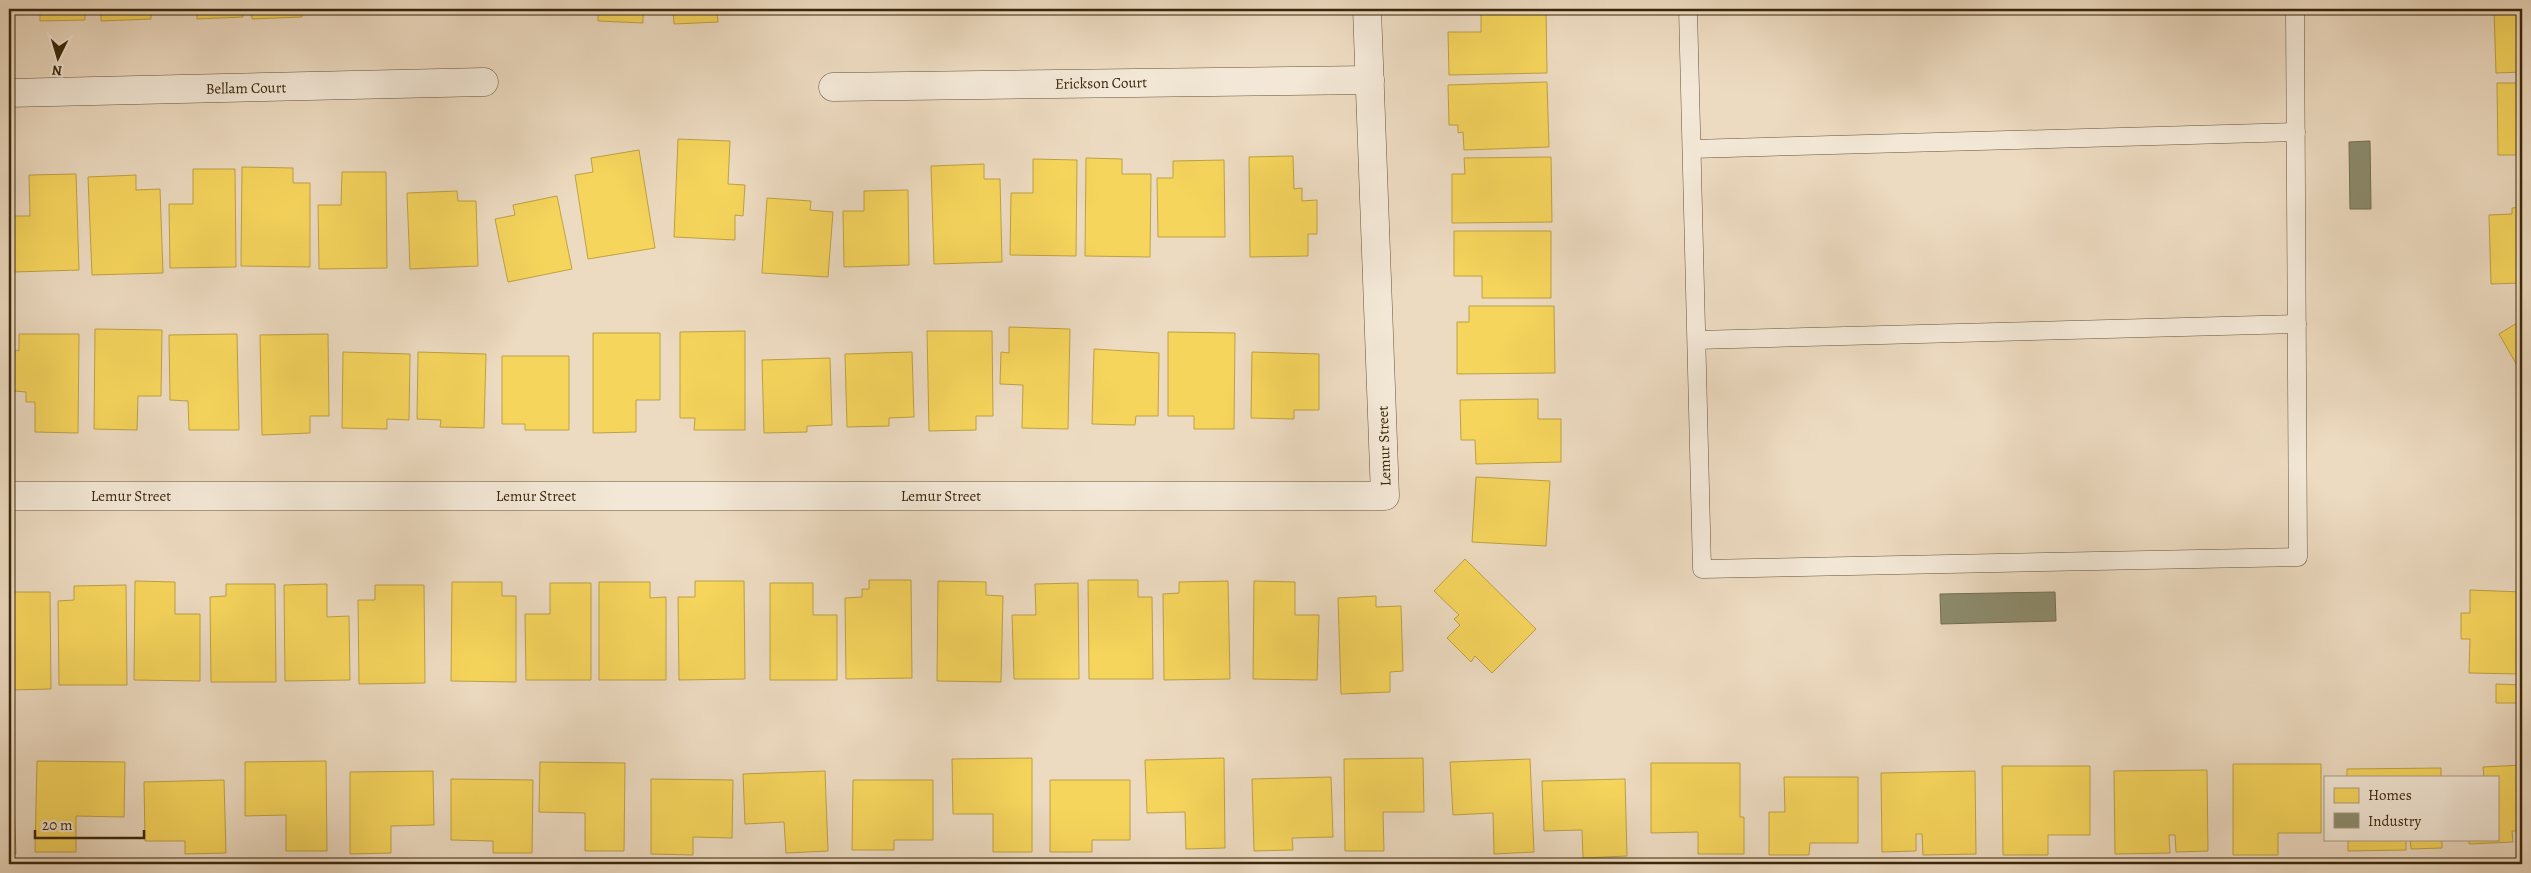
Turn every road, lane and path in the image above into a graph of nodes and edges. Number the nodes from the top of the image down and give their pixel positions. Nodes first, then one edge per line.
1 (1367, 9) edge
2 (1688, 9) edge
3 (2295, 9) edge
4 (1370, 80) junction
5 (484, 82) dead end
6 (833, 87) dead end
7 (9, 93) edge
8 (2296, 132) junction
9 (1692, 149) junction
10 (2296, 324) junction
11 (1696, 340) junction
12 (9, 496) edge

1 - 4 street, Lemur Street
2 - 9 lane
3 - 8 lane
4 - 6 street, Erickson Court
4 - 12 street, Lemur Street
5 - 7 street, Bellam Court
8 - 9 lane
8 - 10 lane
9 - 11 lane
10 - 11 lane
10 - 11 lane

